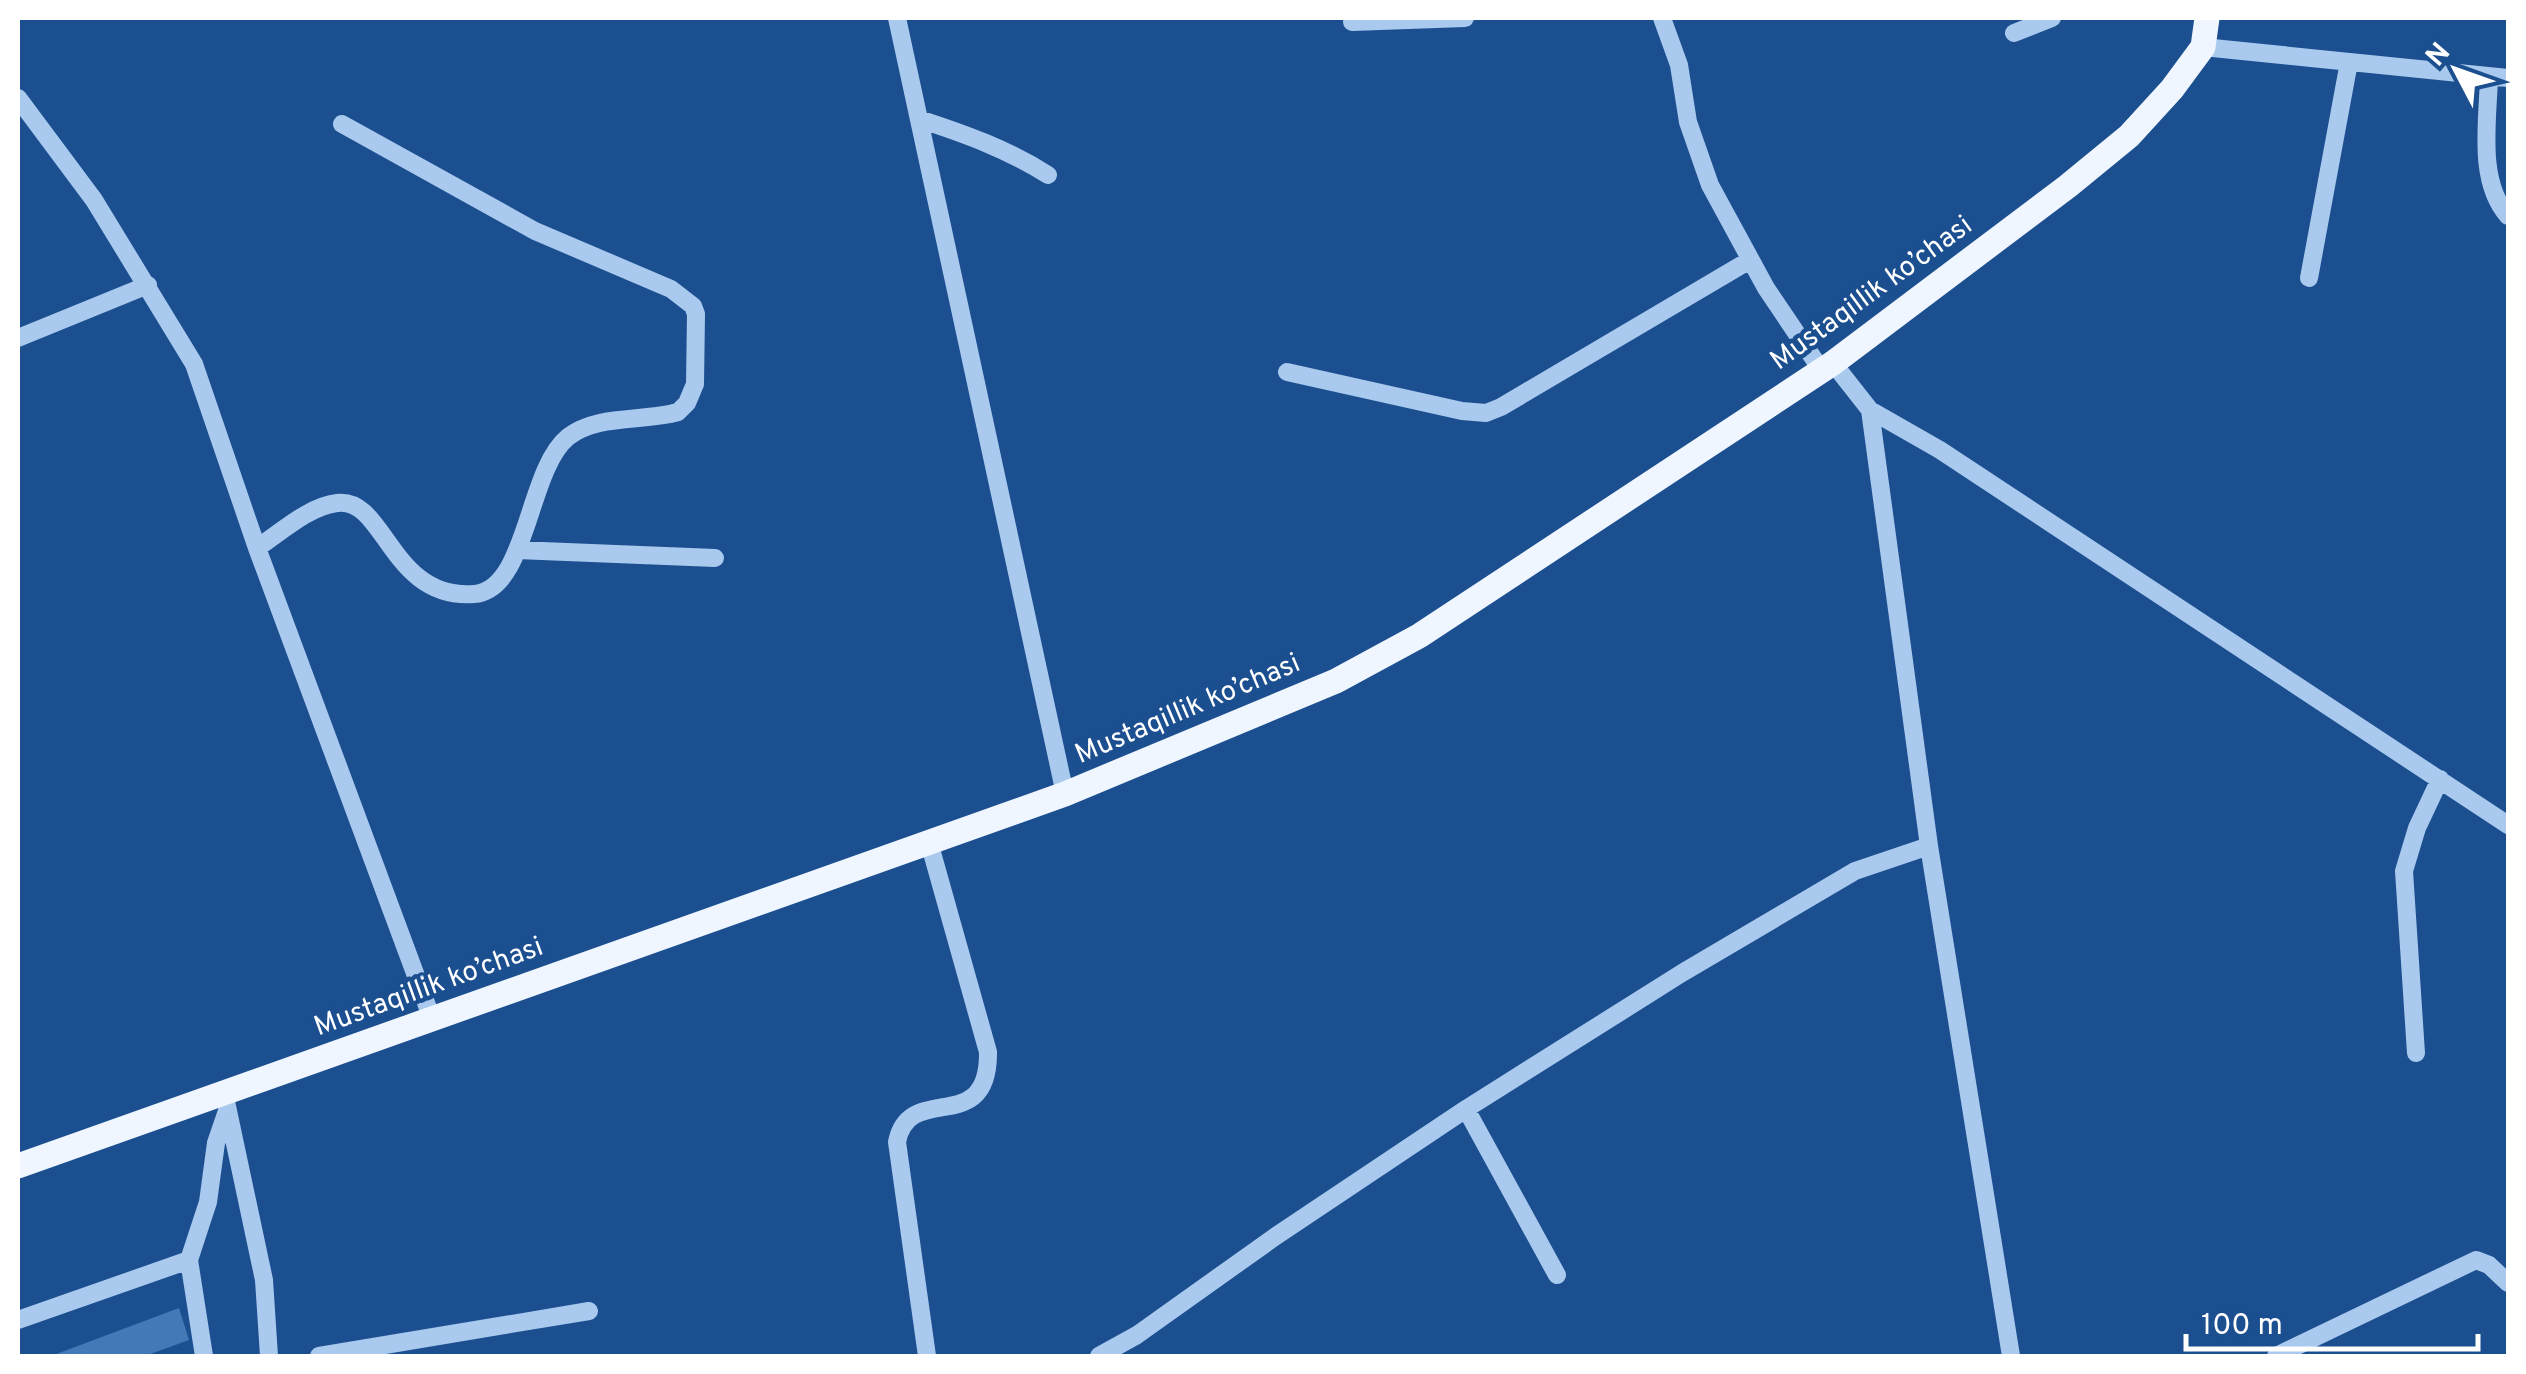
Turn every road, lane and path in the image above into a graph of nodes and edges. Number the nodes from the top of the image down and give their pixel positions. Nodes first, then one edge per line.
1 (897, 18) edge
2 (1465, 18) edge
3 (1662, 18) edge
4 (2052, 18) edge
5 (2207, 18) edge
6 (1352, 22) dead end
7 (2014, 33) dead end
8 (2202, 46) junction
9 (2349, 62) junction
10 (2499, 77) edge
11 (18, 98) edge
12 (919, 120) junction
13 (342, 124) dead end
14 (1048, 175) dead end
15 (2508, 216) edge
16 (1750, 260) junction
17 (2309, 278) dead end
18 (148, 286) junction
19 (18, 338) edge
20 (1827, 367) junction
21 (1287, 372) dead end
22 (1870, 410) junction
23 (257, 548) junction
24 (517, 550) junction
25 (715, 558) dead end
26 (2440, 779) junction
27 (1065, 794) junction
28 (2508, 825) edge
29 (929, 842) junction
30 (1929, 846) junction
31 (432, 1018) junction
32 (2416, 1053) dead end
33 (226, 1101) junction
34 (1466, 1110) junction
35 (18, 1166) edge
36 (190, 1260) junction
37 (1557, 1275) dead end
38 (2508, 1282) edge
39 (589, 1311) dead end
40 (18, 1320) edge
41 (204, 1356) edge
42 (268, 1356) edge
43 (318, 1356) edge
44 (928, 1356) edge
45 (1099, 1356) edge
46 (2011, 1356) edge
47 (2276, 1356) edge

1 - 12 street
2 - 6 street
3 - 16 street
4 - 7 street
5 - 8 main road, Mustaqillik ko’chasi
8 - 9 street
8 - 20 main road, Mustaqillik ko’chasi
9 - 10 street
9 - 17 street
10 - 15 street
11 - 18 street
12 - 14 street
12 - 27 street
13 - 24 street
16 - 20 street
16 - 21 street
18 - 19 street
18 - 23 street
20 - 22 street
20 - 27 main road, Mustaqillik ko’chasi
22 - 26 street
22 - 30 street
23 - 24 street
23 - 31 street
24 - 25 street
26 - 28 street
26 - 32 street
27 - 29 main road, Mustaqillik ko’chasi
29 - 31 main road, Mustaqillik ko’chasi
29 - 44 street
30 - 34 street
30 - 46 street
31 - 33 main road, Mustaqillik ko’chasi
33 - 35 main road, Mustaqillik ko’chasi
33 - 36 street
33 - 42 street
34 - 37 street
34 - 45 street
36 - 40 street
36 - 41 street
38 - 47 street
39 - 43 street

